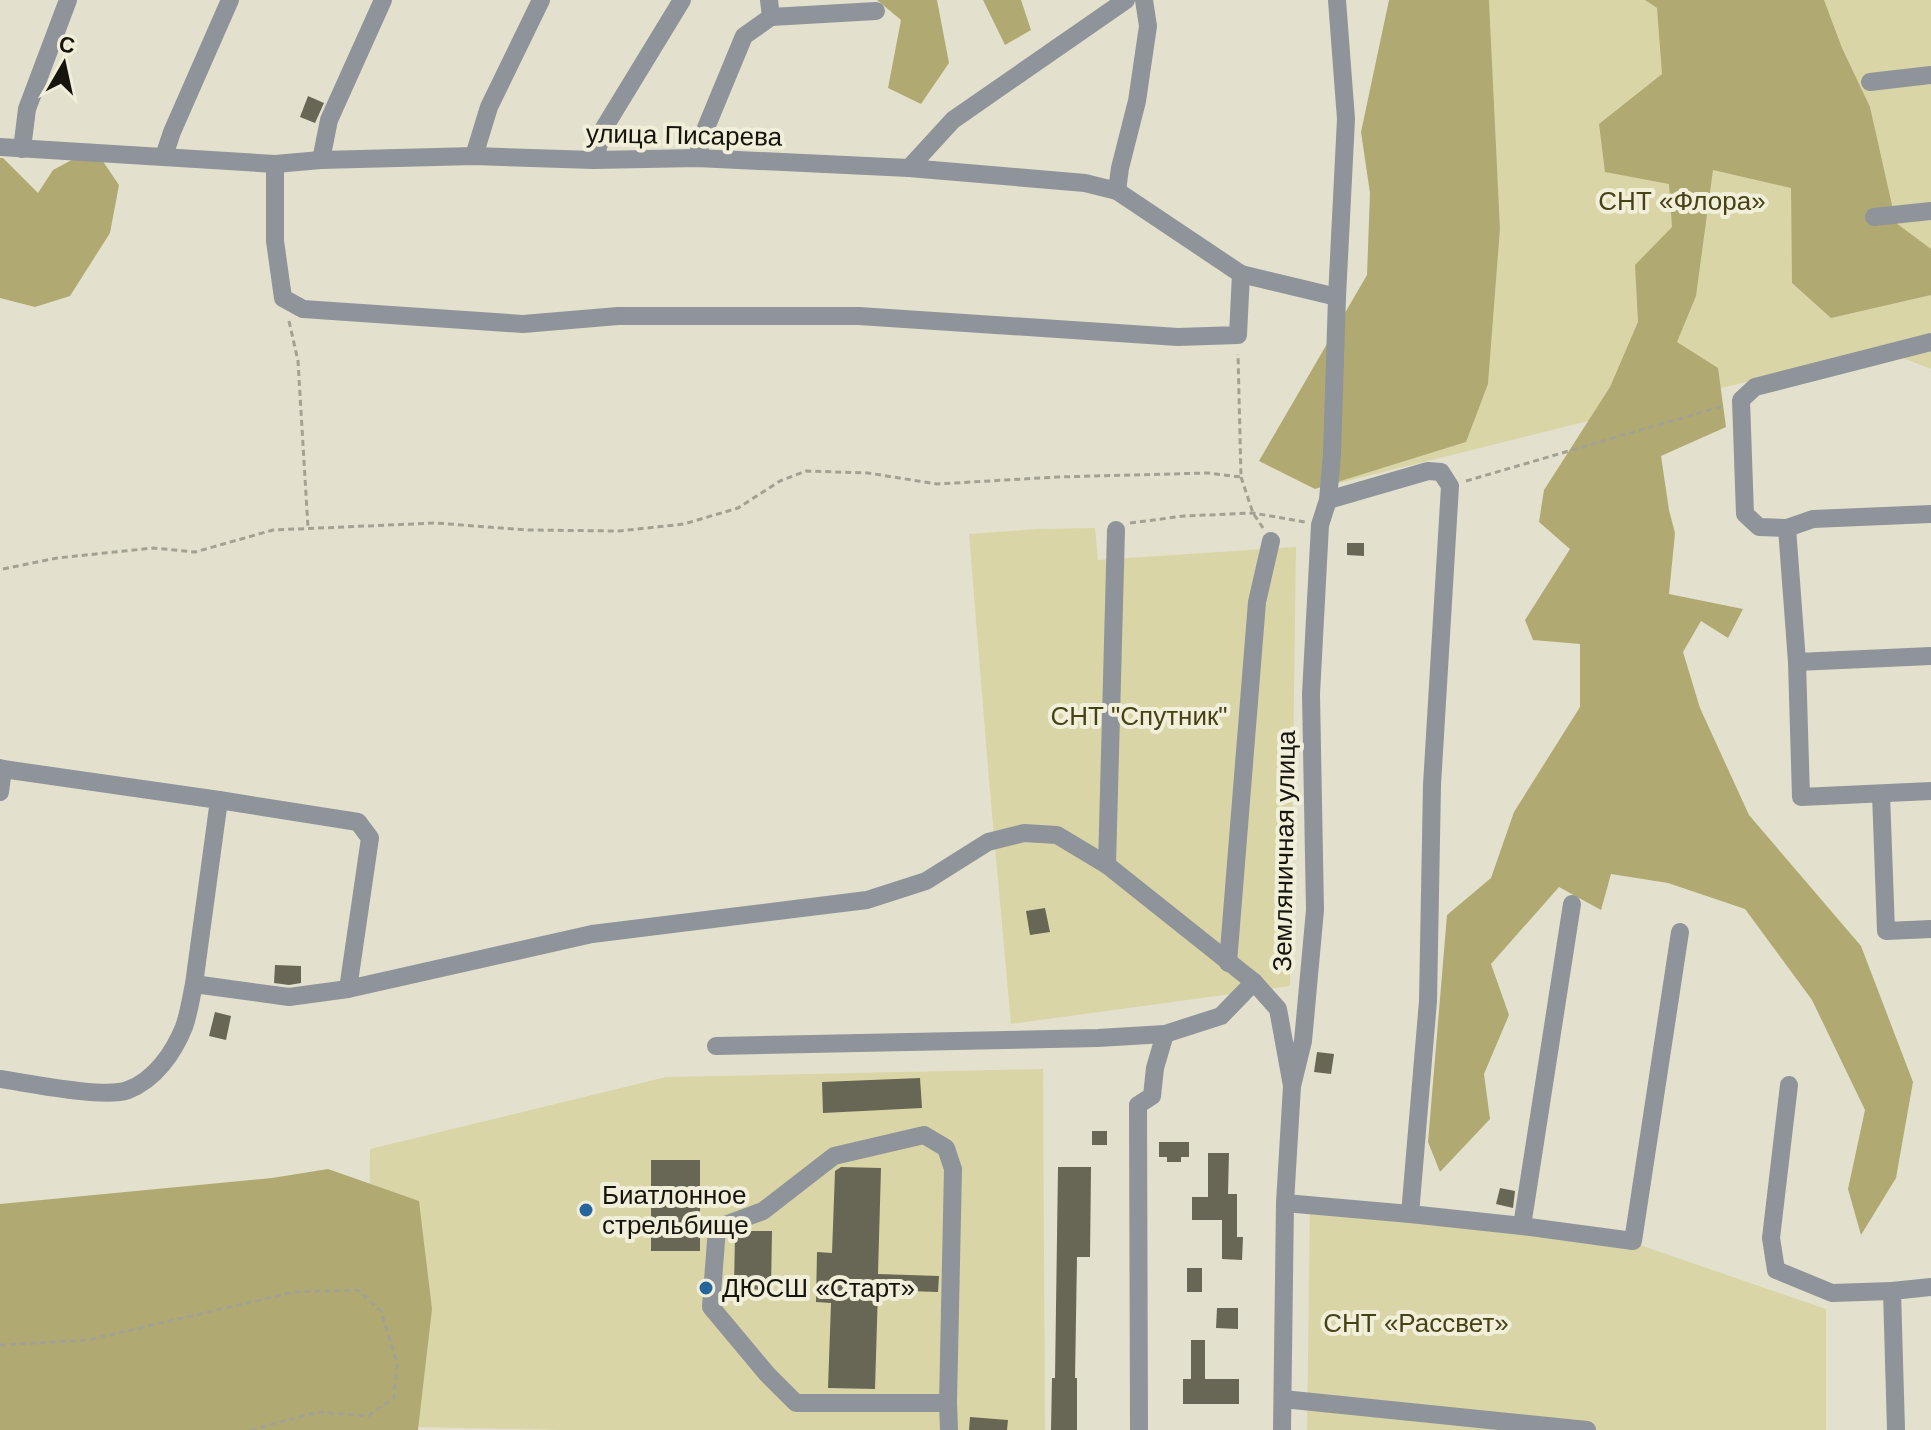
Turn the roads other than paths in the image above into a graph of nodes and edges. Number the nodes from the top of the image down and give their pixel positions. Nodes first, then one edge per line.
1 (68, 0) edge
2 (230, 0) edge
3 (383, 0) edge
4 (541, 0) edge
5 (682, 0) edge
6 (1126, 0) edge
7 (1144, 0) edge
8 (1337, 0) edge
9 (770, 9) edge
10 (876, 11) dead end
11 (1931, 75) edge
12 (1870, 82) dead end
13 (0, 147) edge
14 (22, 149) junction
15 (164, 156) junction
16 (474, 156) junction
17 (697, 158) junction
18 (321, 160) junction
19 (594, 160) junction
20 (275, 164) junction
21 (909, 168) junction
22 (1117, 191) junction
23 (1931, 211) edge
24 (1874, 217) dead end
25 (1241, 274) junction
26 (1337, 297) junction
27 (1931, 342) edge
28 (1328, 500) junction
29 (1931, 514) edge
30 (1787, 528) junction
31 (1116, 530) road end
32 (1271, 541) road end
33 (1931, 656) edge
34 (1797, 662) junction
35 (2, 768) edge
36 (1931, 791) edge
37 (0, 792) edge
38 (1881, 794) junction
39 (219, 800) junction
40 (1107, 865) junction
41 (1572, 904) dead end
42 (1931, 929) edge
43 (1680, 932) dead end
44 (1228, 963) junction
45 (1254, 982) junction
46 (194, 984) junction
47 (348, 989) junction
48 (1165, 1034) junction
49 (716, 1046) dead end
50 (0, 1079) edge
51 (1789, 1085) dead end
52 (1292, 1086) junction
53 (1285, 1203) junction
54 (1410, 1214) junction
55 (1522, 1226) junction
56 (1931, 1287) edge
57 (1892, 1291) junction
58 (1283, 1399) junction
59 (948, 1403) junction
60 (949, 1430) edge
61 (1139, 1430) edge
62 (1282, 1430) edge
63 (1587, 1430) edge
64 (1896, 1430) edge

1 - 14 street
2 - 15 street
3 - 18 street
4 - 16 street
5 - 19 street
6 - 21 street
7 - 22 street
8 - 26 street, Земляничная улица
9 - 10 street
9 - 17 street
11 - 12 street
13 - 14 street, улица Писарева
14 - 15 street, улица Писарева
15 - 20 street, улица Писарева
16 - 18 street, улица Писарева
16 - 19 street, улица Писарева
17 - 19 street, улица Писарева
17 - 21 street, улица Писарева
18 - 20 street, улица Писарева
20 - 25 street
21 - 22 street, улица Писарева
22 - 25 street, улица Писарева
23 - 24 street
25 - 26 street, улица Писарева
26 - 28 street, Земляничная улица
27 - 30 street
28 - 52 street, Земляничная улица
28 - 54 street
29 - 30 street
30 - 34 street
31 - 40 street
32 - 44 street
33 - 34 street
34 - 38 street
35 - 37 street
35 - 39 street
36 - 38 street
38 - 42 street
39 - 46 street
39 - 47 street
40 - 44 street
40 - 47 street
41 - 55 street
43 - 55 street
44 - 45 street
45 - 48 street
45 - 52 street
46 - 47 street
46 - 50 street
48 - 49 street
48 - 61 street
51 - 57 street
52 - 53 street, Земляничная улица
53 - 54 street
53 - 58 street, Земляничная улица
54 - 55 street
56 - 57 street
57 - 64 street
58 - 62 street, Земляничная улица
58 - 63 street
59 - 59 street
59 - 60 street

